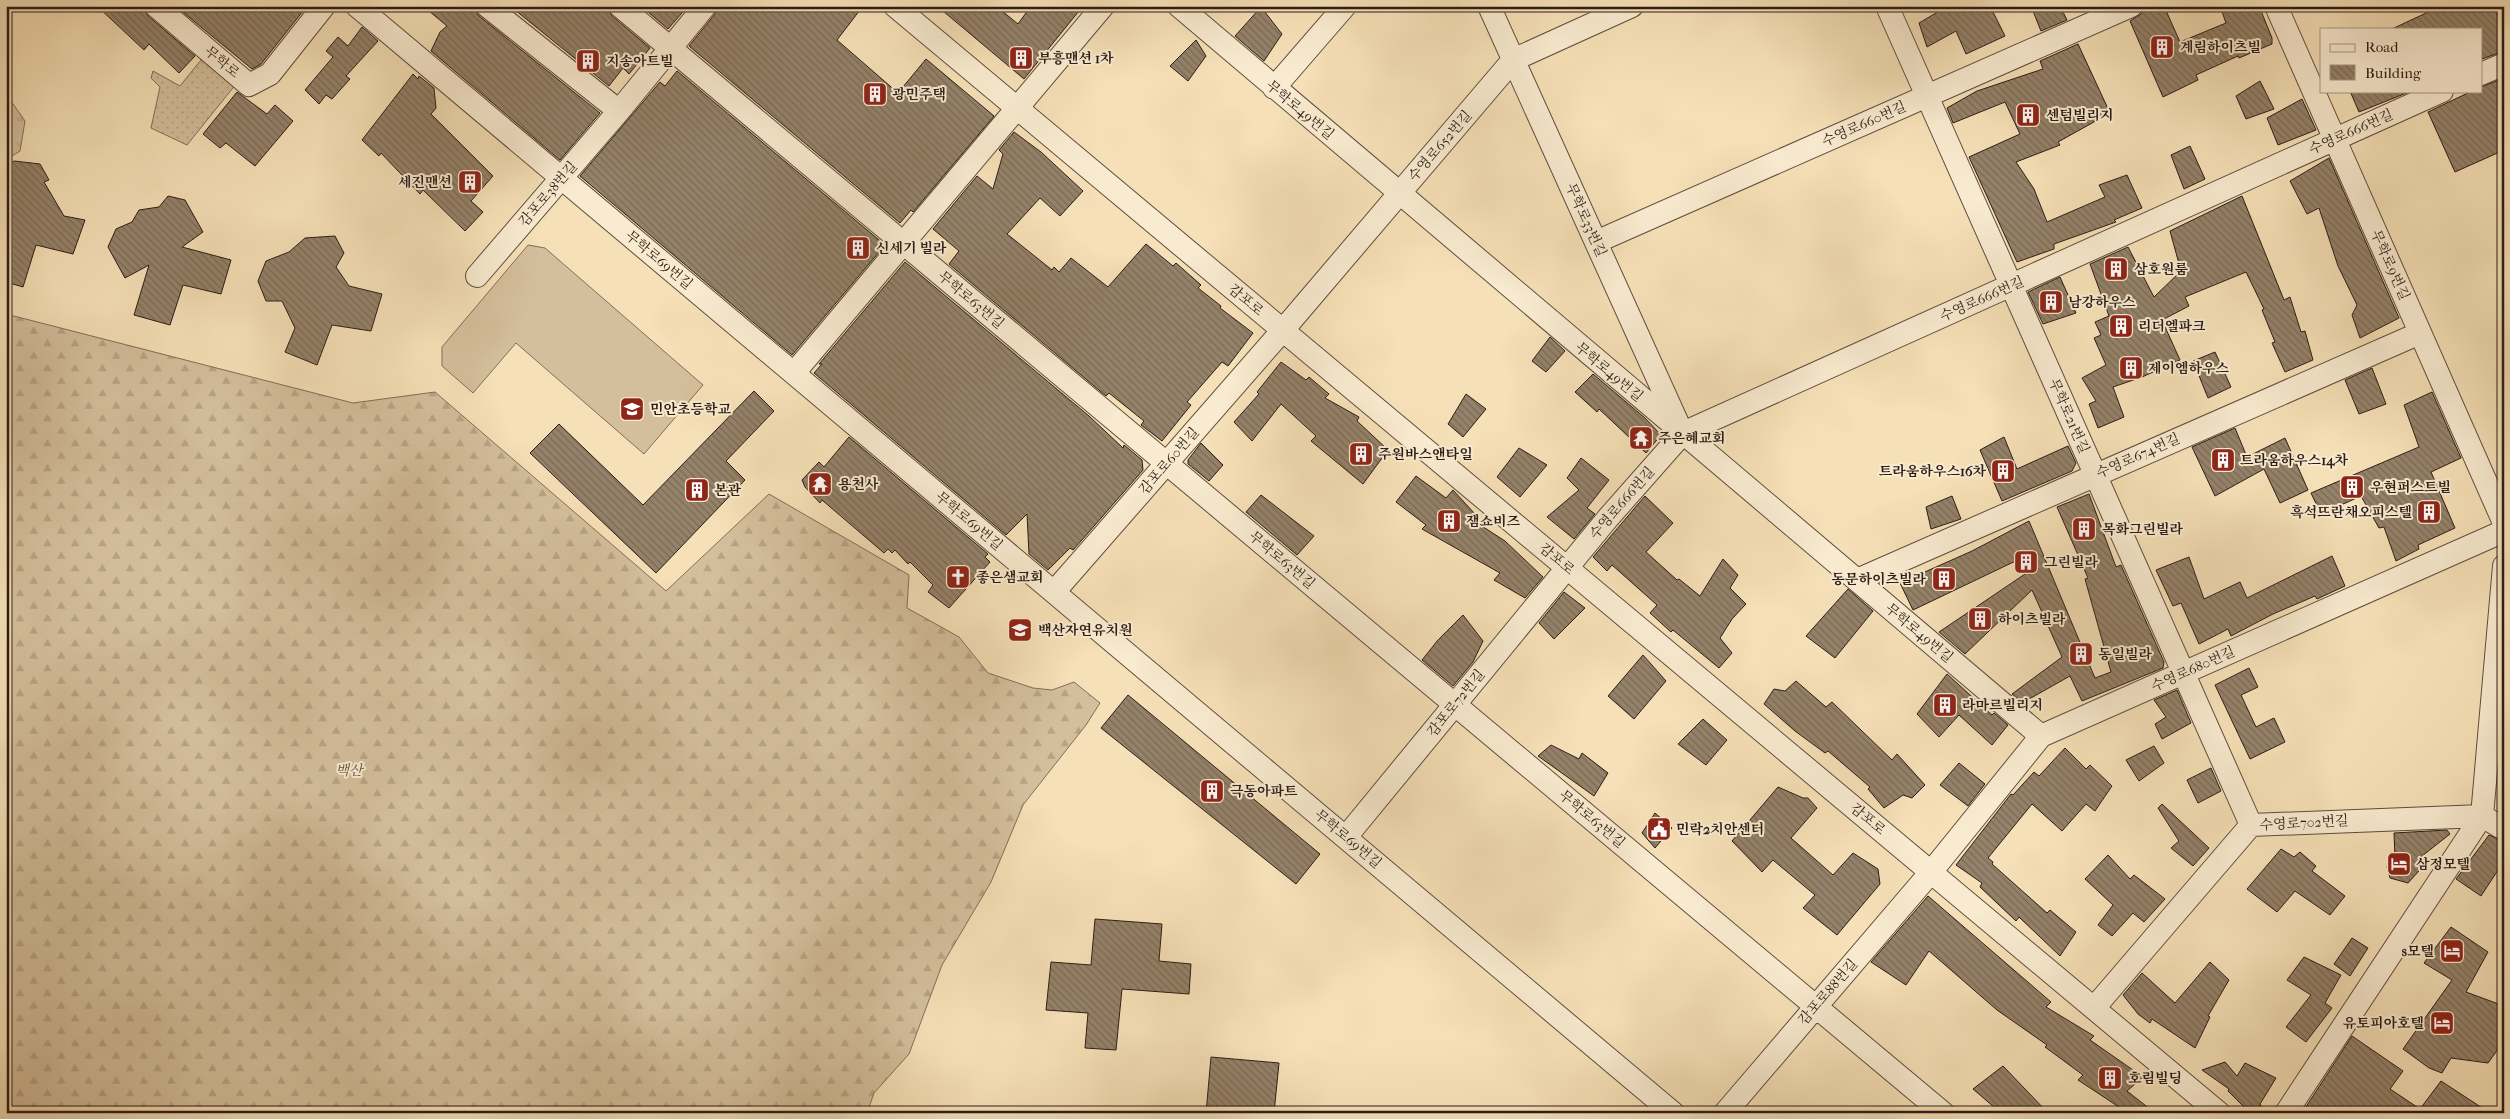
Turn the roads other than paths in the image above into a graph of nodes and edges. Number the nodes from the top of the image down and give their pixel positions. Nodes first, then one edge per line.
1 (156, 6) edge
2 (324, 6) edge
3 (357, 6) edge
4 (487, 6) edge
5 (620, 6) edge
6 (705, 6) edge
7 (895, 6) edge
8 (1103, 6) edge
9 (1179, 6) edge
10 (1345, 6) edge
11 (1489, 6) edge
12 (1632, 6) edge
13 (1887, 6) edge
14 (2132, 6) edge
15 (2276, 6) edge
16 (671, 48) junction
17 (1514, 60) junction
18 (2504, 64) edge
19 (2482, 74) edge
20 (1274, 88) junction
21 (2440, 92) edge
22 (1927, 96) junction
23 (1018, 109) junction
24 (620, 111) junction
25 (2334, 140) junction
26 (562, 178) junction
27 (1399, 194) junction
28 (1596, 242) junction
29 (904, 244) junction
30 (477, 276) dead end
31 (2011, 285) junction
32 (1283, 330) junction
33 (2420, 333) junction
34 (794, 373) junction
35 (1682, 433) junction
36 (1167, 463) junction
37 (2096, 475) junction
38 (2504, 523) edge
39 (2504, 531) edge
40 (2504, 566) edge
41 (1567, 568) junction
42 (1857, 580) junction
43 (1054, 592) junction
44 (2499, 672) edge
45 (2184, 673) junction
46 (1455, 704) junction
47 (2041, 736) junction
48 (2482, 816) junction
49 (2251, 825) junction
50 (2504, 829) edge
51 (1346, 837) junction
52 (1931, 872) junction
53 (1816, 1006) junction
54 (2094, 1008) junction
55 (1673, 1113) edge
56 (1725, 1113) edge
57 (1943, 1113) edge
58 (2219, 1113) edge
59 (2286, 1113) edge

1 - 2 street, 무학로
3 - 26 street, 무학로69번길
4 - 24 street
5 - 16 street, 무학로63번길
6 - 16 street, 감포로38번길
7 - 23 street, 감포로
8 - 23 street
9 - 20 street, 무학로49번길
10 - 20 street
11 - 17 street, 무학로33번길
12 - 17 street, 수영로652번길
13 - 22 street, 무학로21번길
14 - 22 street, 수영로660번길
15 - 25 street, 무학로9번길
16 - 24 street, 감포로38번길
16 - 29 street, 무학로63번길
17 - 27 street, 수영로652번길
17 - 28 street, 무학로33번길
18 - 19 street
20 - 27 street, 무학로49번길
21 - 25 street, 수영로666번길
22 - 28 street, 수영로660번길
22 - 31 street, 무학로21번길
23 - 29 street
23 - 32 street, 감포로
24 - 26 street, 감포로38번길
25 - 31 street, 수영로666번길
25 - 33 street, 무학로9번길
26 - 30 street, 감포로38번길
26 - 34 street, 무학로69번길
27 - 32 street, 수영로652번길
27 - 35 street, 무학로49번길
28 - 35 street, 무학로33번길
29 - 34 street
29 - 36 street, 무학로63번길
31 - 35 street, 수영로666번길
31 - 37 street, 무학로21번길
32 - 36 street, 감포로60번길
32 - 41 street, 감포로
33 - 37 street, 수영로674번길
33 - 38 street, 무학로9번길
34 - 43 street, 무학로69번길
35 - 41 street, 수영로666번길
35 - 42 street, 무학로49번길
36 - 43 street, 감포로60번길
36 - 46 street, 무학로63번길
37 - 42 street, 수영로674번길
37 - 45 street, 무학로21번길
39 - 45 street, 수영로680번길
40 - 44 street
41 - 46 street, 감포로72번길
41 - 52 street, 감포로
42 - 47 street, 무학로49번길
43 - 51 street, 무학로69번길
44 - 48 street
45 - 47 street, 수영로680번길
45 - 49 street, 무학로21번길
46 - 51 street, 감포로72번길
46 - 53 street, 무학로63번길
47 - 52 street, 수영로680번길
48 - 49 street, 수영로702번길
48 - 50 street
48 - 59 street
49 - 54 street, 수영로702번길
51 - 55 street, 무학로69번길
52 - 53 street, 감포로88번길
52 - 54 street, 감포로
53 - 56 street, 감포로88번길
53 - 57 street, 무학로63번길
54 - 58 street, 감포로

